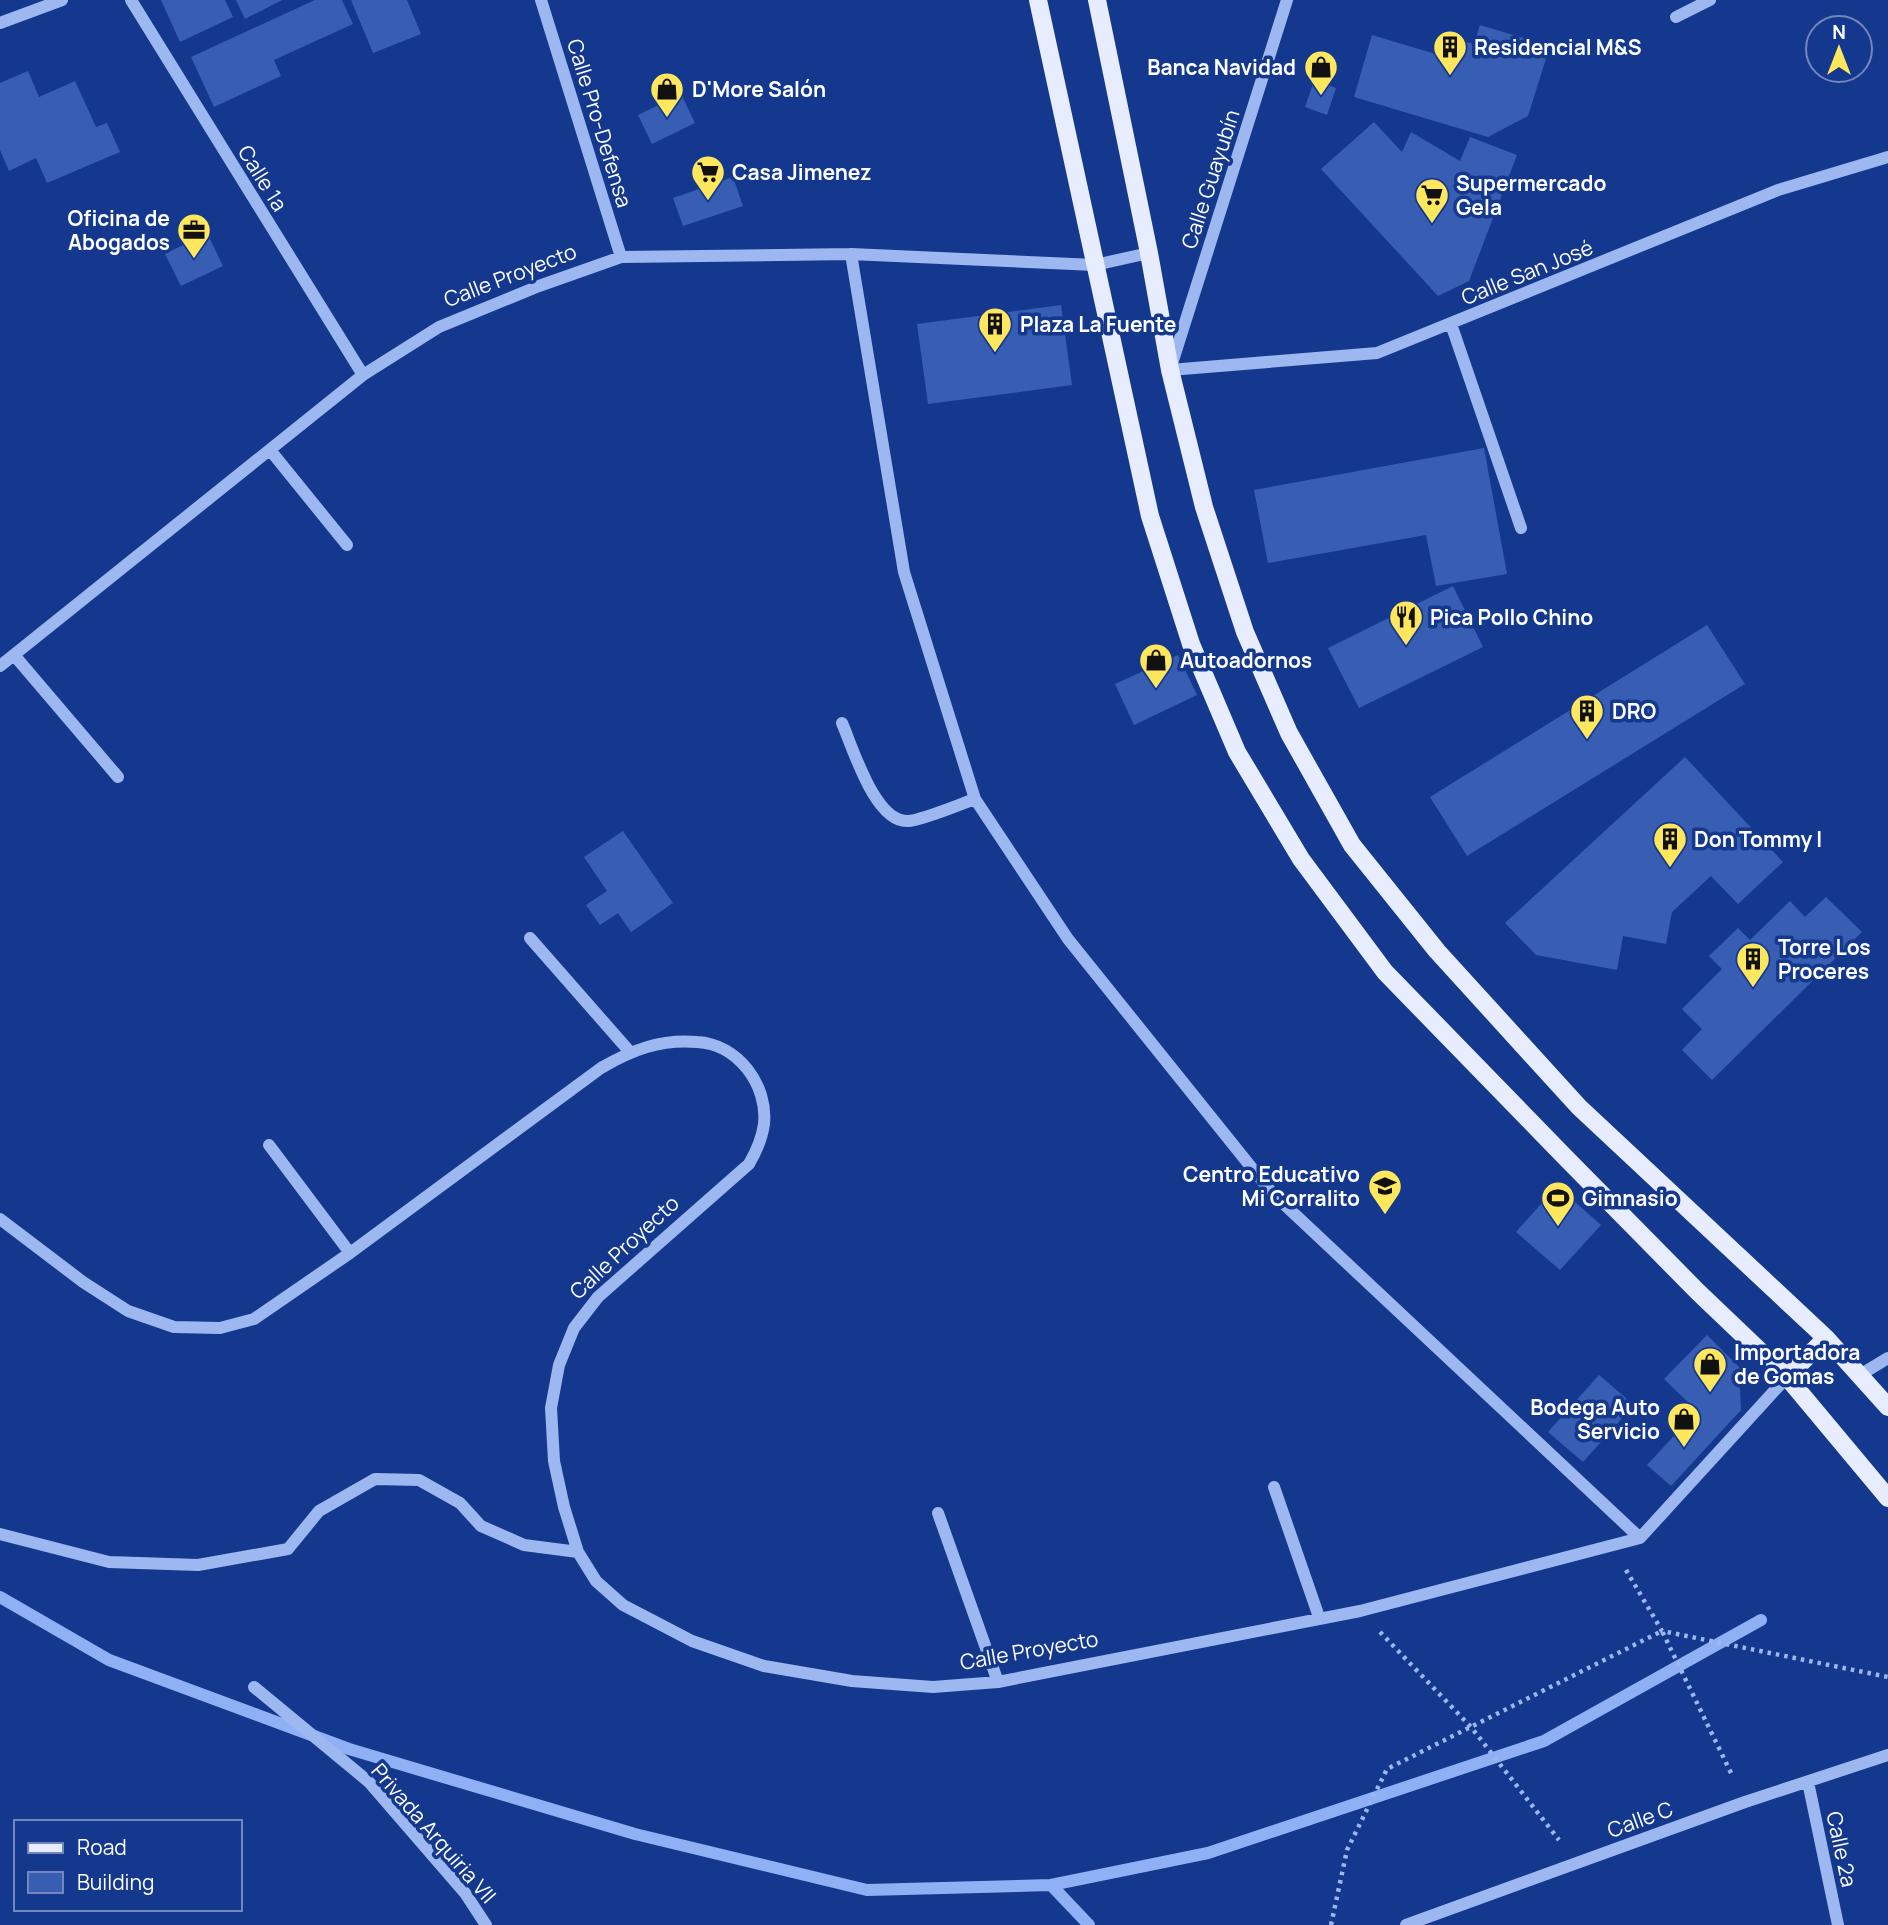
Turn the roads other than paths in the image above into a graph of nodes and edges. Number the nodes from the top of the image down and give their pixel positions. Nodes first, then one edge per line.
1 (62, 0) edge
2 (131, 0) edge
3 (541, 0) edge
4 (1038, 0) edge
5 (1097, 0) edge
6 (1287, 0) edge
7 (1710, 0) edge
8 (1676, 18) dead end
9 (0, 23) edge
10 (1888, 157) edge
11 (1149, 253) junction
12 (851, 254) junction
13 (621, 257) junction
14 (1095, 265) junction
15 (1451, 324) junction
16 (1170, 370) junction
17 (363, 375) junction
18 (270, 450) junction
19 (1521, 528) dead end
20 (347, 545) dead end
21 (14, 655) junction
22 (0, 666) edge
23 (842, 723) dead end
24 (118, 777) dead end
25 (975, 799) junction
26 (530, 938) dead end
27 (630, 1052) junction
28 (269, 1145) dead end
29 (0, 1219) edge
30 (350, 1253) junction
31 (1826, 1338) junction
32 (1888, 1358) edge
33 (1860, 1375) junction
34 (1787, 1377) junction
35 (1888, 1408) edge
36 (1274, 1487) dead end
37 (1888, 1498) edge
38 (938, 1513) dead end
39 (0, 1534) edge
40 (1640, 1538) junction
41 (578, 1552) junction
42 (1320, 1617) junction
43 (998, 1682) junction
44 (254, 1687) dead end
45 (1888, 1755) edge
46 (1808, 1782) junction
47 (486, 1925) edge
48 (1406, 1925) edge
49 (1838, 1925) edge

1 - 9 street
2 - 17 street, Calle 1a
3 - 13 street, Calle Pro-Defensa
4 - 14 main road
5 - 11 main road
6 - 16 street, Calle Guayubín
7 - 8 street
10 - 15 street, Calle San José
11 - 14 street, Calle Proyecto
11 - 16 main road
12 - 13 street, Calle Proyecto
12 - 14 street, Calle Proyecto
12 - 25 street
13 - 17 street, Calle Proyecto
14 - 34 main road
15 - 16 street, Calle San José
15 - 19 street
16 - 31 main road
17 - 18 street, Calle Proyecto
18 - 20 street
18 - 21 street, Calle Proyecto
21 - 22 street, Calle Proyecto
21 - 24 street
23 - 25 street
25 - 40 street
26 - 27 street
27 - 30 street, Calle Proyecto
27 - 41 street, Calle Proyecto
28 - 30 street
29 - 30 street, Calle Proyecto
31 - 33 main road
31 - 34 main road
32 - 33 street
33 - 35 main road
34 - 37 main road
34 - 40 street
36 - 42 street
38 - 43 street
39 - 41 street
40 - 42 street, Calle Proyecto
41 - 43 street, Calle Proyecto
42 - 43 street, Calle Proyecto
44 - 47 street, Privada Arquiria VII
45 - 46 street, Calle C
46 - 48 street, Calle C
46 - 49 street, Calle 2a

